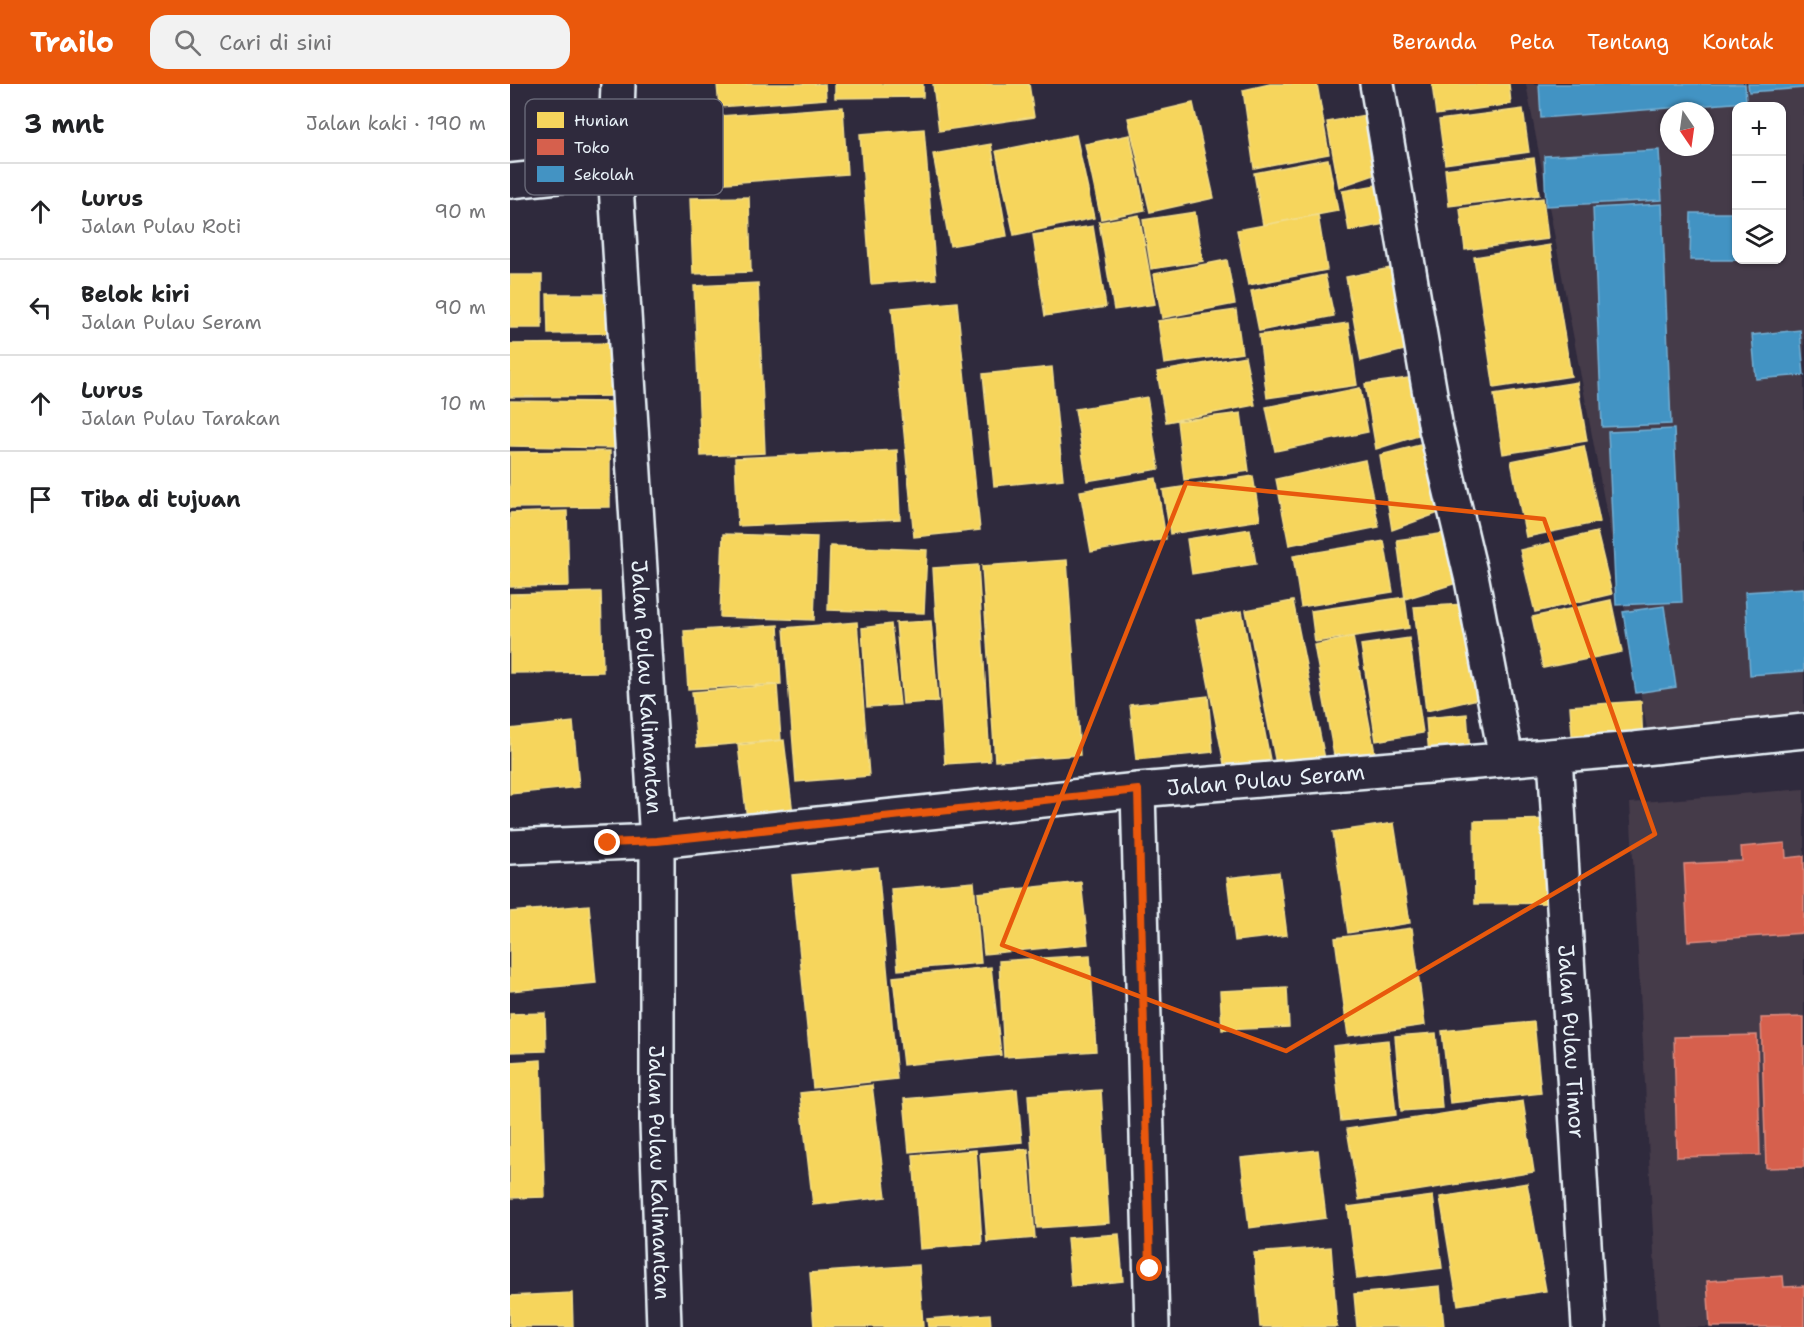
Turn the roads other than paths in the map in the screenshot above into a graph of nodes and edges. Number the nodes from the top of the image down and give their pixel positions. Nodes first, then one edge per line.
1 (618, 84) edge
2 (1377, 84) edge
3 (617, 99) edge
4 (525, 179) edge
5 (510, 181) edge
6 (617, 195) edge
7 (1804, 731) edge
8 (1555, 756) junction
9 (1506, 758) junction
10 (1138, 790) junction
11 (657, 841) junction
12 (510, 847) edge
13 (664, 1327) edge
14 (1152, 1327) edge
15 (1589, 1327) edge

1 - 3 street, Jalan Pulau Kalimantan
2 - 9 street
4 - 5 street
6 - 11 street, Jalan Pulau Kalimantan
7 - 8 street, Jalan Pulau Seram
8 - 9 street, Jalan Pulau Seram
8 - 15 street, Jalan Pulau Timor
9 - 10 street, Jalan Pulau Seram
10 - 11 street, Jalan Pulau Seram
10 - 14 street
11 - 12 street, Jalan Pulau Seram
11 - 13 street, Jalan Pulau Kalimantan

